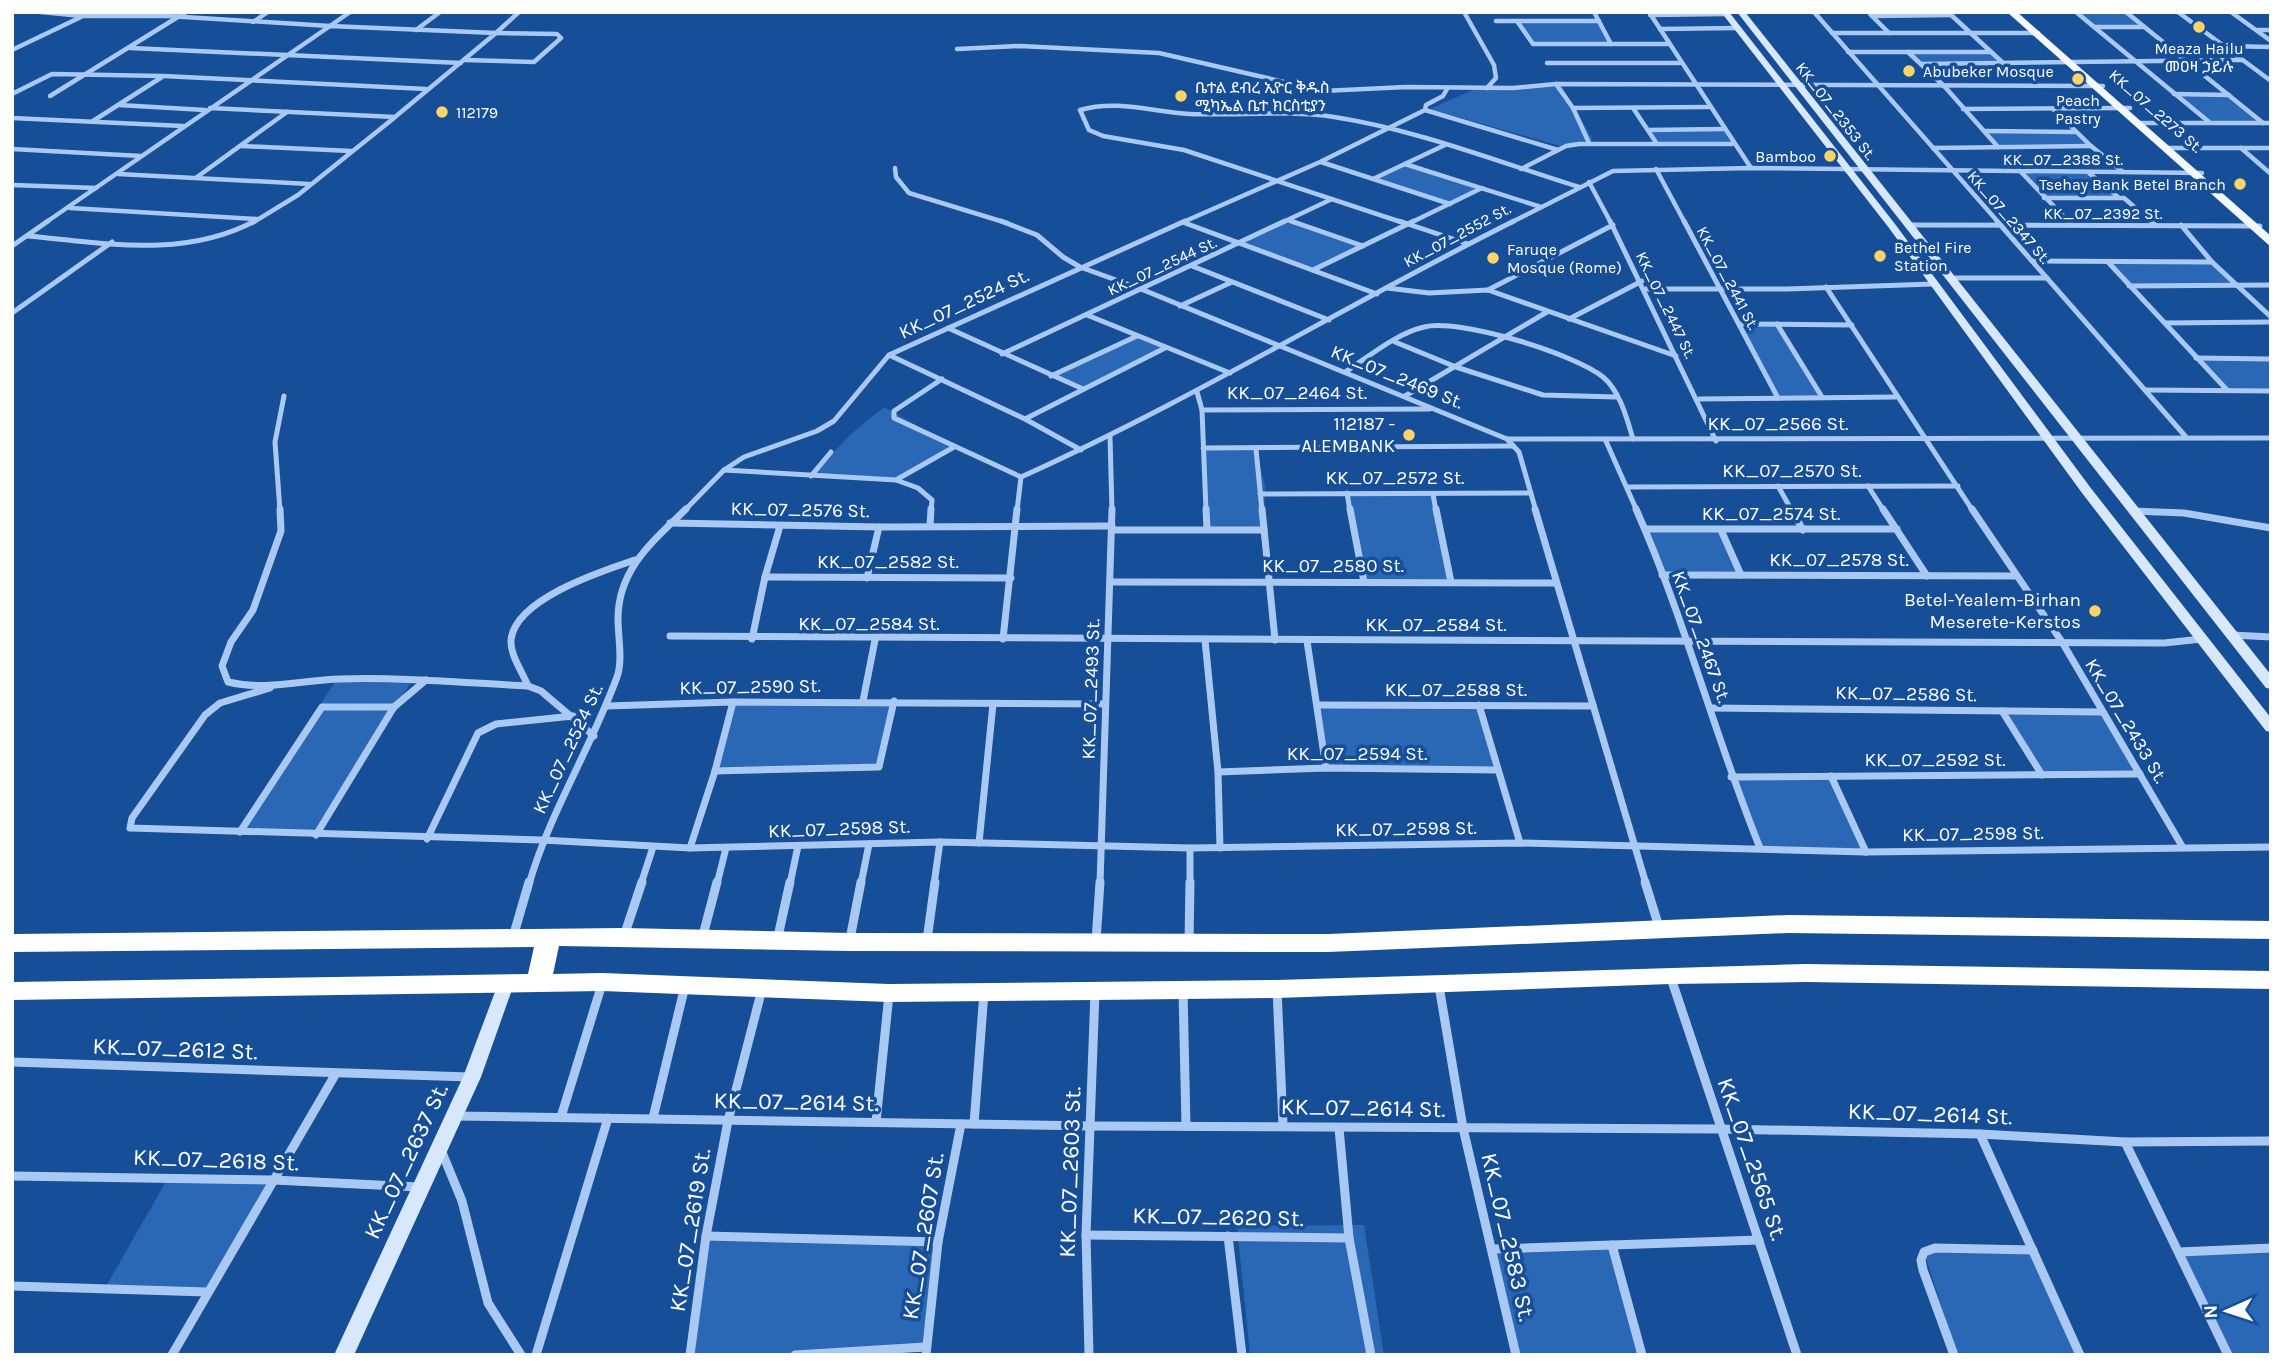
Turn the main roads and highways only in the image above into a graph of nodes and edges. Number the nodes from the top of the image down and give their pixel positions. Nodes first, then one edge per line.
1 (2011, 12) edge
2 (2019, 12) edge
3 (2036, 33) junction
4 (2256, 226) junction
5 (2271, 235) edge
6 (2271, 243) edge
7 (2271, 930) edge
8 (549, 938) junction
9 (12, 943) edge
10 (2271, 980) edge
11 (538, 983) junction
12 (12, 991) edge

1 - 3 main road, KK_07_2273 St.
2 - 3 main road, KK_07_2273 St.
3 - 4 main road, KK_07_2273 St.
4 - 5 main road, KK_07_2273 St.
4 - 6 main road
7 - 8 highway
8 - 9 highway
8 - 11 highway
10 - 11 highway
11 - 12 highway

